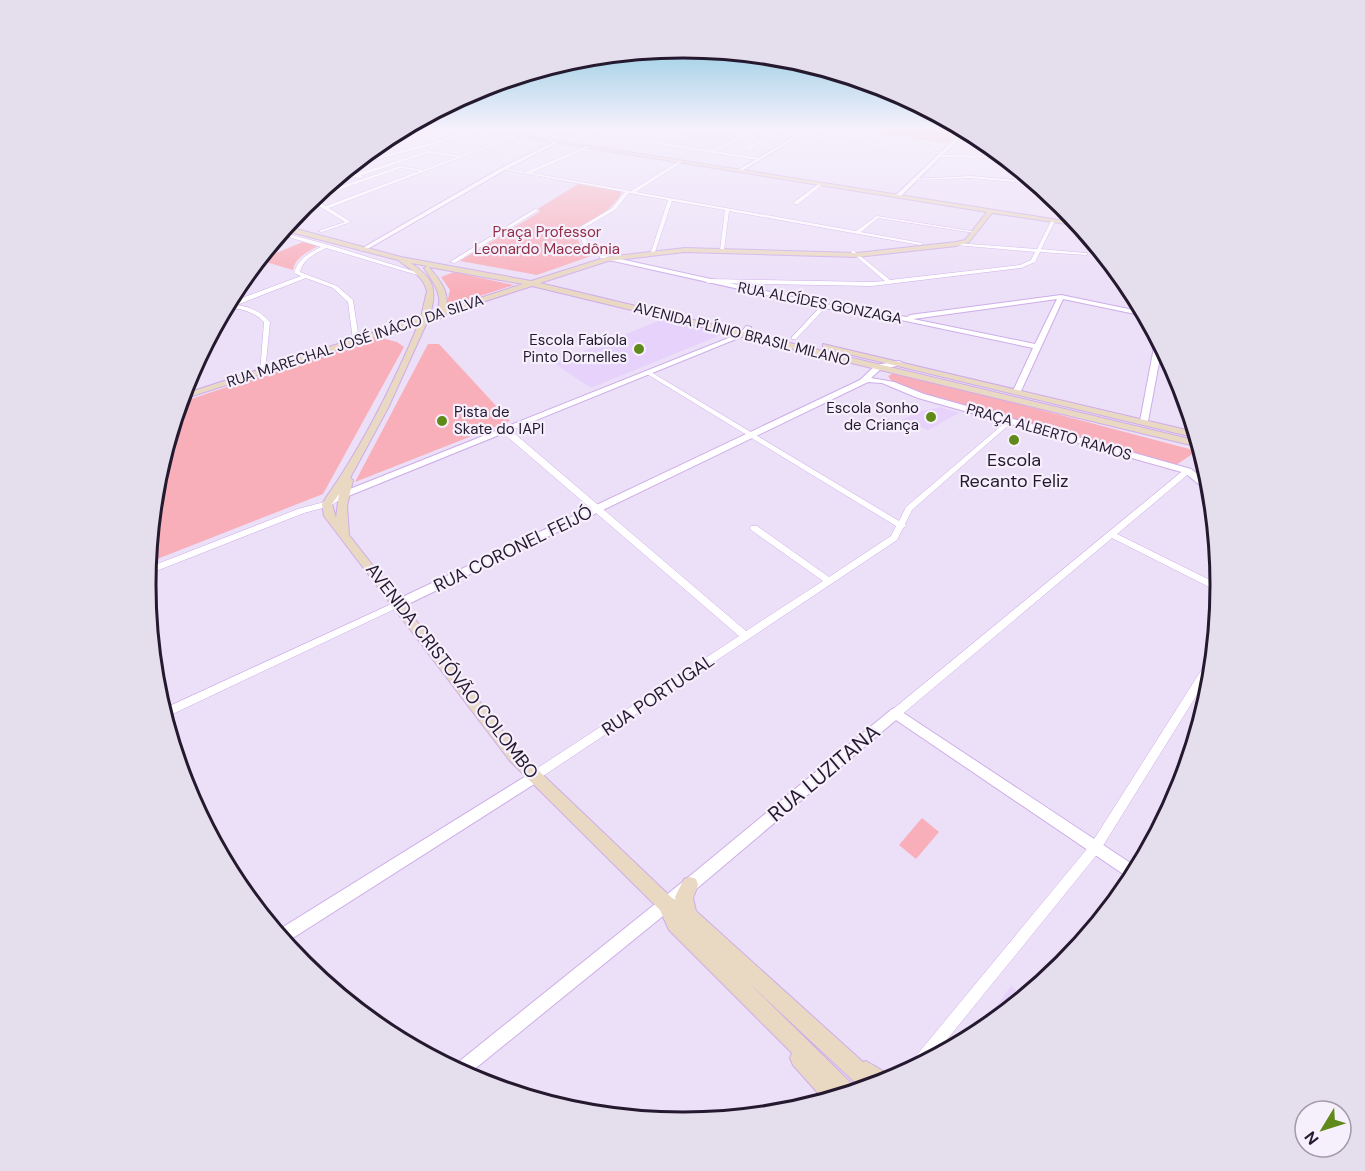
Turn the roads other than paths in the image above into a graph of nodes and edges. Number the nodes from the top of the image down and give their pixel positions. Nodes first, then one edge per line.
1 (356, 183) edge
2 (392, 183) edge
3 (478, 183) edge
4 (576, 183) edge
5 (647, 183) edge
6 (812, 183) edge
7 (911, 183) edge
8 (821, 184) junction
9 (334, 190) edge
10 (630, 192) junction
11 (898, 196) junction
12 (670, 199) junction
13 (796, 203) dead end
14 (320, 204) edge
15 (326, 208) junction
16 (727, 209) junction
17 (537, 210) dead end
18 (982, 210) junction
19 (991, 211) junction
20 (1053, 221) junction
21 (1064, 223) edge
22 (299, 225) edge
23 (293, 231) edge
24 (320, 231) junction
25 (966, 231) junction
26 (975, 232) junction
27 (858, 233) junction
28 (288, 236) edge
29 (368, 244) junction
30 (920, 244) junction
31 (956, 244) junction
32 (327, 246) junction
33 (722, 248) junction
34 (362, 250) junction
35 (653, 250) junction
36 (1037, 250) junction
37 (855, 253) junction
38 (1085, 254) dead end
39 (415, 255) junction
40 (605, 258) junction
41 (400, 259) junction
42 (422, 263) junction
43 (453, 266) junction
44 (423, 275) junction
45 (306, 276) junction
46 (435, 278) junction
47 (543, 279) junction
48 (706, 281) junction
49 (889, 282) junction
50 (529, 283) junction
51 (1061, 297) junction
52 (238, 302) edge
53 (824, 306) junction
54 (235, 308) edge
55 (1133, 312) edge
56 (441, 313) junction
57 (427, 318) junction
58 (901, 318) junction
59 (392, 329) junction
60 (746, 331) junction
61 (418, 337) junction
62 (794, 338) junction
63 (356, 340) junction
64 (1038, 347) junction
65 (1156, 355) edge
66 (879, 367) junction
67 (896, 367) junction
68 (262, 372) junction
69 (649, 373) junction
70 (863, 381) junction
71 (885, 381) junction
72 (1017, 391) junction
73 (192, 395) edge
74 (1009, 422) junction
75 (1144, 422) junction
76 (505, 430) junction
77 (1187, 433) edge
78 (751, 435) junction
79 (1190, 442) edge
80 (351, 470) junction
81 (1188, 471) junction
82 (1198, 479) edge
83 (343, 495) junction
84 (327, 504) junction
85 (596, 509) junction
86 (902, 526) junction
87 (754, 528) dead end
88 (1111, 534) junction
89 (345, 535) junction
90 (156, 568) edge
91 (830, 581) junction
92 (1210, 584) edge
93 (398, 604) junction
94 (746, 637) junction
95 (1201, 679) edge
96 (171, 710) edge
97 (896, 713) junction
98 (534, 777) junction
99 (1095, 848) junction
100 (1127, 869) edge
101 (690, 885) junction
102 (666, 904) junction
103 (689, 916) junction
104 (287, 934) edge
105 (751, 1000) junction
106 (929, 1051) edge
107 (849, 1061) junction
108 (466, 1065) edge
109 (874, 1076) edge
110 (867, 1079) edge
111 (842, 1088) edge
112 (830, 1092) edge

1 - 9 street
2 - 15 street
3 - 29 street
4 - 10 street
5 - 10 street
6 - 8 main road
7 - 11 street
8 - 11 main road
8 - 13 street
10 - 12 street
10 - 40 street
11 - 18 main road
12 - 16 street
12 - 35 street
14 - 15 street
15 - 24 street
16 - 27 street
16 - 33 street
17 - 43 street
18 - 19 main road
18 - 25 main road
19 - 20 main road
19 - 26 main road
20 - 21 main road
20 - 36 street
22 - 24 main road, AVENIDA PLÍNIO BRASIL MILANO
23 - 34 main road, AVENIDA PLÍNIO BRASIL MILANO
24 - 29 main road, AVENIDA PLÍNIO BRASIL MILANO
25 - 26 street
25 - 27 street
25 - 30 main road
26 - 31 main road
27 - 30 street
28 - 32 street
29 - 34 street
29 - 39 main road, AVENIDA PLÍNIO BRASIL MILANO
30 - 37 main road
31 - 36 street
31 - 37 main road
32 - 44 street
32 - 45 street
33 - 35 main road
33 - 37 main road
34 - 41 main road, AVENIDA PLÍNIO BRASIL MILANO
35 - 40 main road
36 - 38 street
36 - 49 street
37 - 49 street
39 - 42 main road
39 - 43 main road, AVENIDA PLÍNIO BRASIL MILANO
40 - 47 main road
40 - 48 street, RUA ALCÍDES GONZAGA
41 - 42 main road, AVENIDA PLÍNIO BRASIL MILANO
41 - 44 main road
42 - 43 main road, AVENIDA PLÍNIO BRASIL MILANO
42 - 46 main road
43 - 46 main road
43 - 47 main road, AVENIDA PLÍNIO BRASIL MILANO
43 - 50 main road, AVENIDA PLÍNIO BRASIL MILANO
44 - 57 main road
45 - 52 street
45 - 63 street
46 - 56 main road
47 - 50 main road
47 - 60 main road, AVENIDA PLÍNIO BRASIL MILANO
48 - 49 street
48 - 53 street, RUA ALCÍDES GONZAGA
50 - 56 main road, RUA MARECHAL JOSÉ INÁCIO DA SILVA
50 - 60 main road, AVENIDA PLÍNIO BRASIL MILANO
51 - 55 street
51 - 58 street
51 - 64 street
53 - 58 street, RUA ALCÍDES GONZAGA
53 - 62 street
54 - 68 street
56 - 57 main road, RUA MARECHAL JOSÉ INÁCIO DA SILVA
56 - 61 main road
57 - 59 main road, RUA MARECHAL JOSÉ INÁCIO DA SILVA
57 - 61 main road
58 - 64 street, RUA ALCÍDES GONZAGA
59 - 61 main road
59 - 63 main road, RUA MARECHAL JOSÉ INÁCIO DA SILVA
60 - 62 main road, AVENIDA PLÍNIO BRASIL MILANO
60 - 66 main road, AVENIDA PLÍNIO BRASIL MILANO
60 - 69 street
61 - 80 main road
62 - 67 main road, AVENIDA PLÍNIO BRASIL MILANO
63 - 68 main road, RUA MARECHAL JOSÉ INÁCIO DA SILVA
64 - 72 street
65 - 75 street
66 - 67 main road, AVENIDA PLÍNIO BRASIL MILANO
66 - 70 street, RUA CORONEL FEIJÓ
67 - 71 street
67 - 72 main road, AVENIDA PLÍNIO BRASIL MILANO
67 - 79 main road, AVENIDA PLÍNIO BRASIL MILANO
68 - 73 main road, RUA MARECHAL JOSÉ INÁCIO DA SILVA
69 - 76 street
69 - 78 street
70 - 71 street, RUA CORONEL FEIJÓ
70 - 78 street, RUA CORONEL FEIJÓ
71 - 74 street, PRAÇA ALBERTO RAMOS
72 - 75 main road, AVENIDA PLÍNIO BRASIL MILANO
74 - 81 street, PRAÇA ALBERTO RAMOS
74 - 86 street, RUA PORTUGAL
75 - 77 main road, AVENIDA PLÍNIO BRASIL MILANO
76 - 83 street
76 - 85 street
78 - 85 street, RUA CORONEL FEIJÓ
78 - 86 street
80 - 83 main road
80 - 84 main road
81 - 82 street, PRAÇA ALBERTO RAMOS
81 - 88 street, RUA LUZITANA
83 - 84 street
83 - 89 main road
84 - 89 main road, AVENIDA CRISTÓVÃO COLOMBO
84 - 90 street
85 - 93 street, RUA CORONEL FEIJÓ
85 - 94 street
86 - 91 street, RUA PORTUGAL
87 - 91 street
88 - 92 street
88 - 97 street, RUA LUZITANA
89 - 93 main road, AVENIDA CRISTÓVÃO COLOMBO
91 - 94 street, RUA PORTUGAL
93 - 96 street, RUA CORONEL FEIJÓ
93 - 98 main road, AVENIDA CRISTÓVÃO COLOMBO
94 - 98 street, RUA PORTUGAL
95 - 99 street
97 - 99 street
97 - 101 street, RUA LUZITANA
98 - 102 main road, AVENIDA CRISTÓVÃO COLOMBO
98 - 104 street, RUA PORTUGAL
99 - 100 street
99 - 106 street
101 - 102 street, RUA LUZITANA
101 - 103 main road
102 - 103 main road, AVENIDA CRISTÓVÃO COLOMBO
102 - 105 main road, AVENIDA CRISTÓVÃO COLOMBO
102 - 108 street, RUA LUZITANA
103 - 107 main road, AVENIDA CRISTÓVÃO COLOMBO
105 - 111 main road, AVENIDA CRISTÓVÃO COLOMBO
105 - 112 main road, AVENIDA CRISTÓVÃO COLOMBO
107 - 109 main road, AVENIDA CRISTÓVÃO COLOMBO
107 - 110 main road, AVENIDA CRISTÓVÃO COLOMBO

